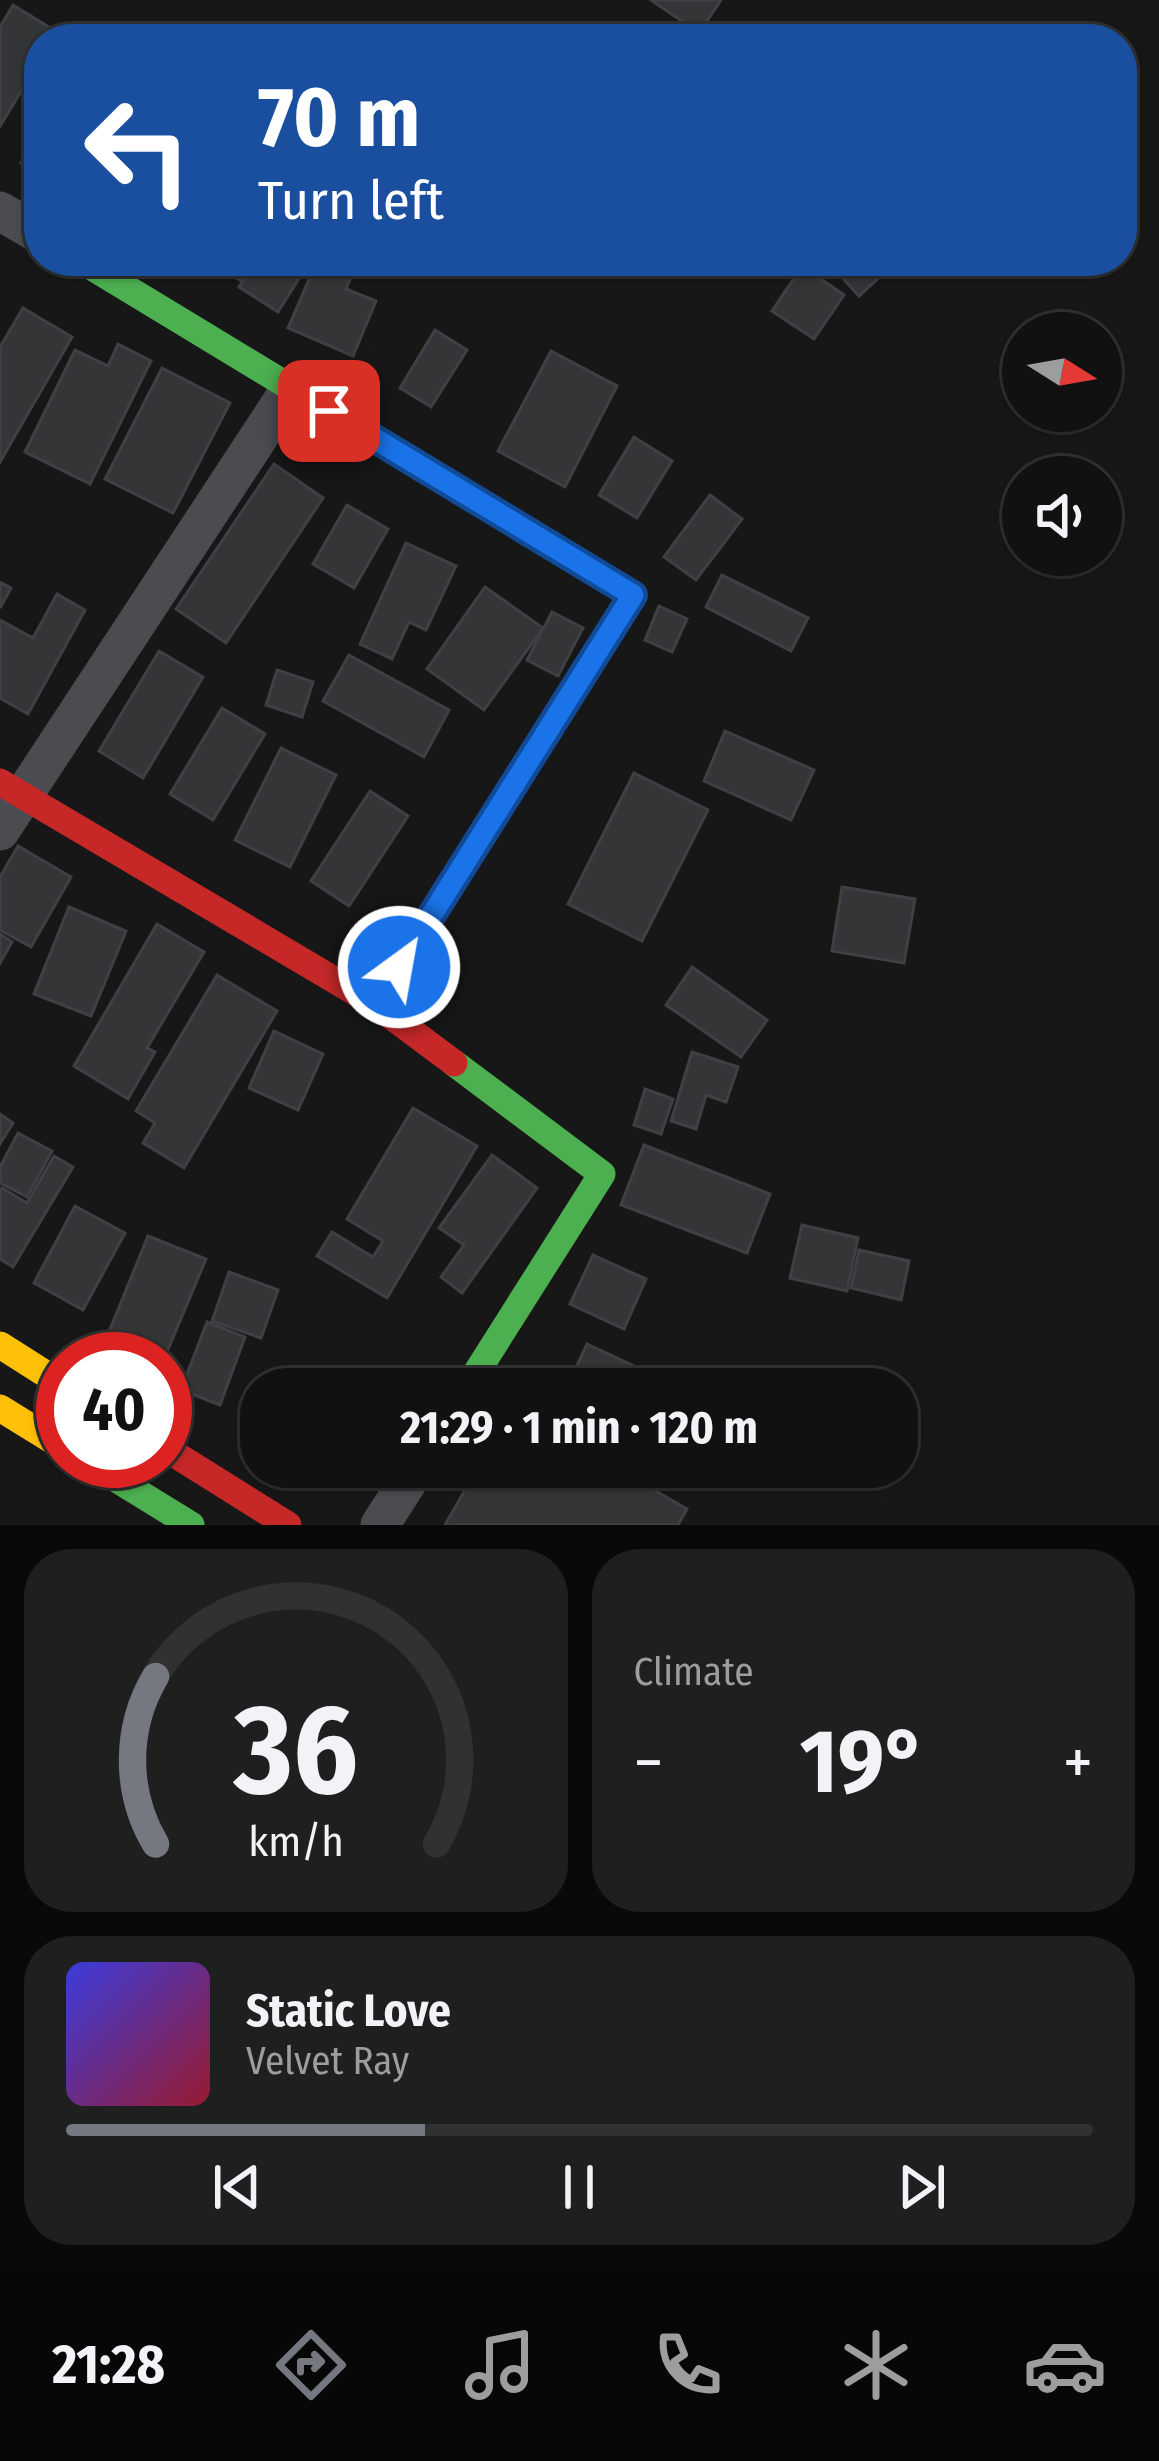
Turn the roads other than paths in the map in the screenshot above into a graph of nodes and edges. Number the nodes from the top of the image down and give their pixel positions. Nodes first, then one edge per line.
1 (107, 276) edge
2 (291, 388) junction
3 (12, 789) edge
4 (0, 831) edge
5 (376, 1004) junction
6 (0, 1346) edge
7 (36, 1368) edge
8 (479, 1368) edge
9 (0, 1408) edge
10 (36, 1430) edge
11 (192, 1465) edge
12 (130, 1488) edge
13 (404, 1488) edge
14 (191, 1525) edge
15 (288, 1525) edge
16 (380, 1525) edge

1 - 2 street
2 - 3 street
2 - 5 street
3 - 4 street
3 - 5 street
5 - 8 street
6 - 7 street
9 - 10 street
11 - 15 street
12 - 14 street
13 - 16 street

